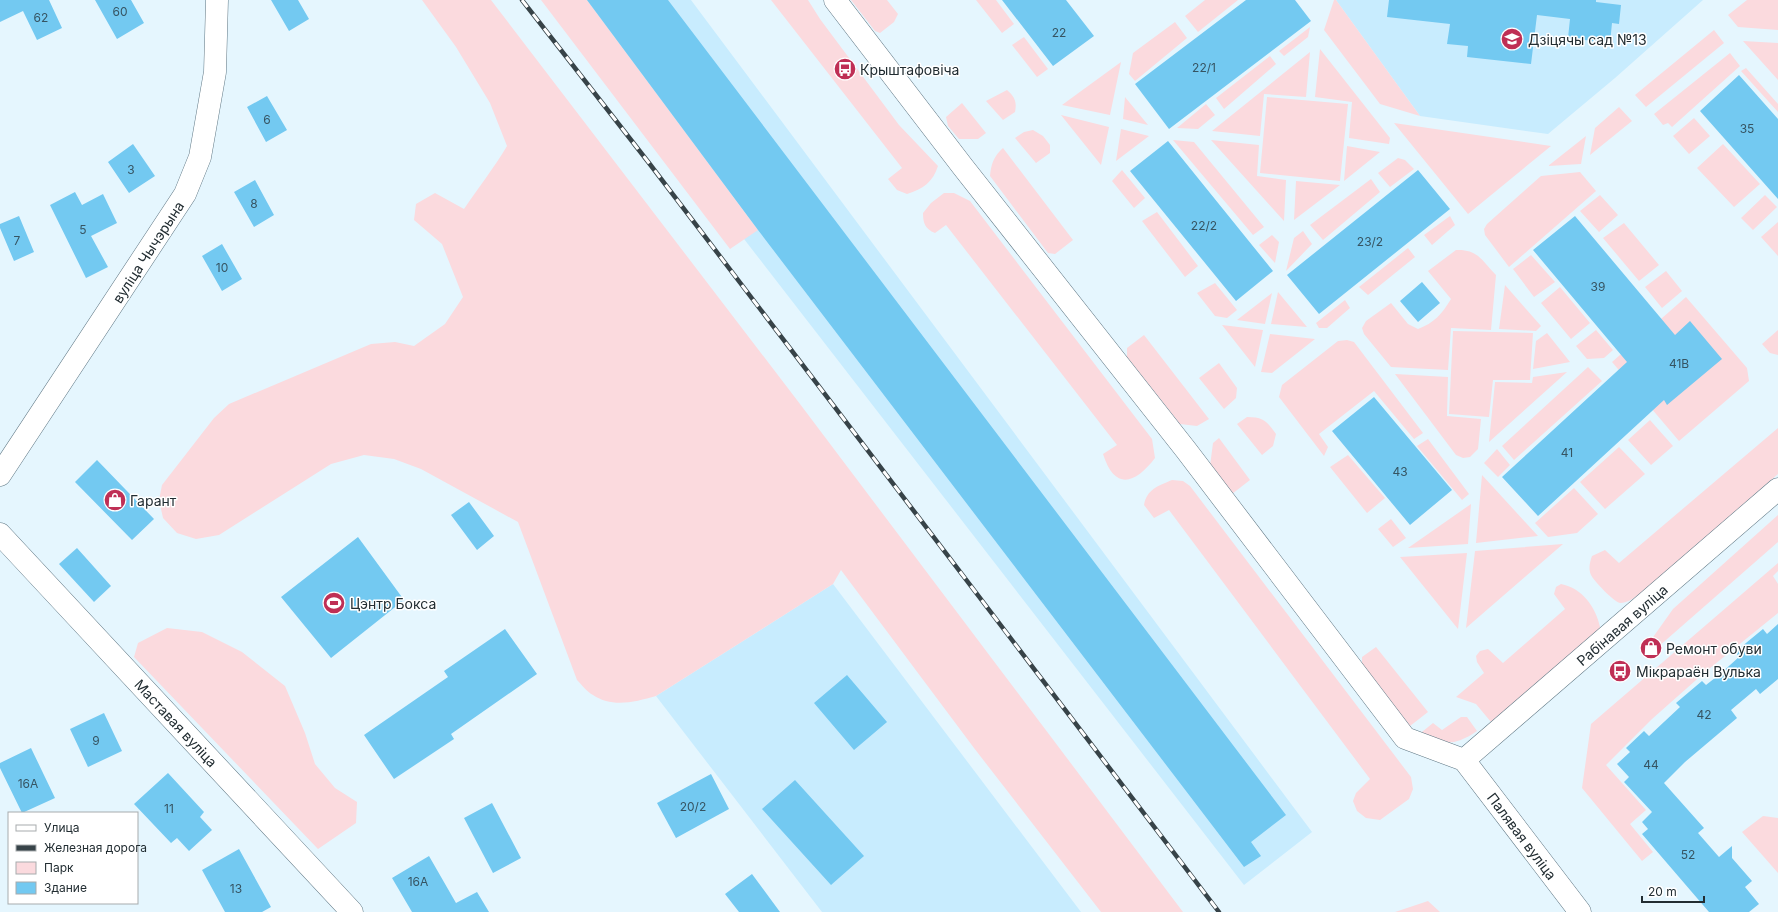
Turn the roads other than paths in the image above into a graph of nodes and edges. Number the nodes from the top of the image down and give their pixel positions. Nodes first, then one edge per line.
1 (217, 0) edge
2 (835, 0) edge
3 (0, 475) edge
4 (1778, 489) edge
5 (0, 534) edge
6 (1464, 760) junction
7 (352, 912) edge
8 (1580, 912) edge

1 - 3 street, вуліца Чычэрына
2 - 6 street
4 - 6 street, Рабінавая вуліца
5 - 7 street, Маставая вуліца
6 - 8 street, Палявая вуліца

